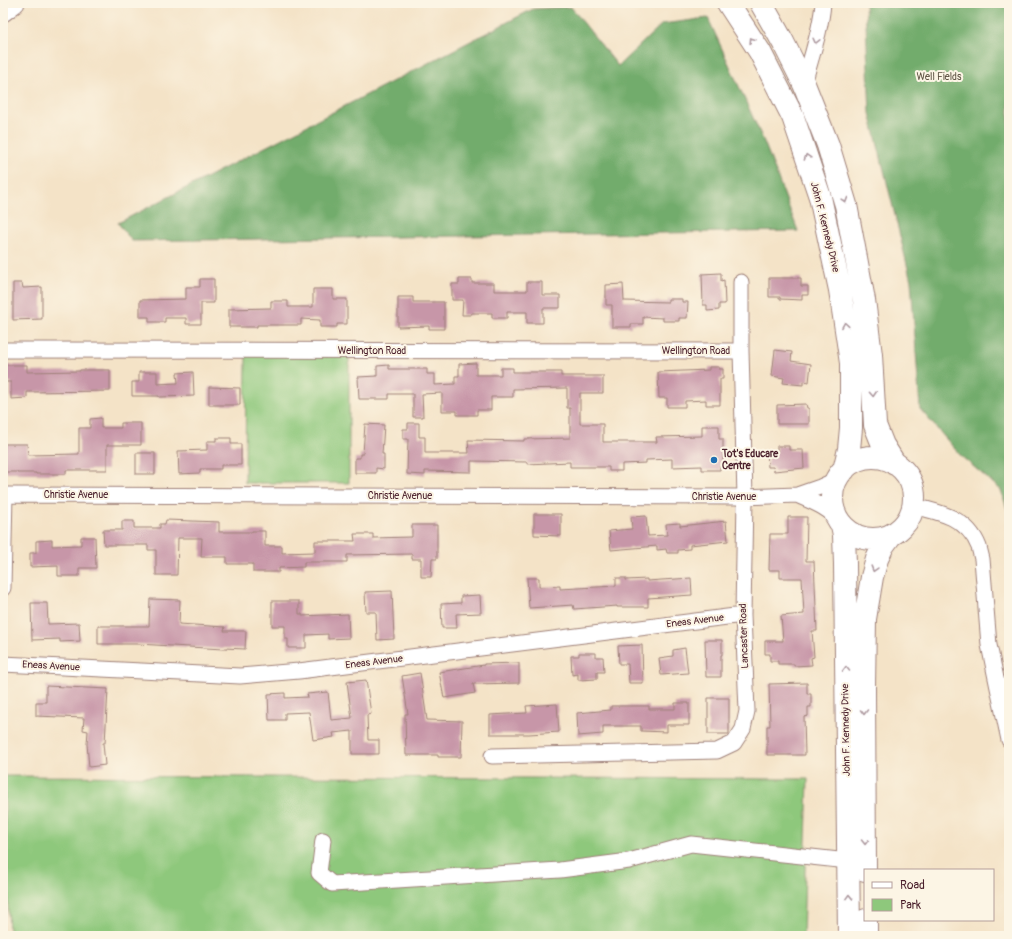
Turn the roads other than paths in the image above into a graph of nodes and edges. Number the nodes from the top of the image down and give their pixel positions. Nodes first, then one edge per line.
1 (15, 3) edge
2 (728, 3) edge
3 (761, 3) edge
4 (823, 3) edge
5 (3, 12) edge
6 (804, 84) junction
7 (741, 282) dead end
8 (3, 350) edge
9 (741, 351) junction
10 (895, 464) junction
11 (842, 472) junction
12 (4, 495) edge
13 (797, 495) junction
14 (745, 497) junction
15 (913, 506) junction
16 (840, 521) junction
17 (891, 535) junction
18 (3, 588) edge
19 (743, 615) junction
20 (3, 664) edge
21 (1009, 740) edge
22 (492, 756) dead end
23 (323, 840) dead end
24 (856, 866) edge
25 (866, 921) edge
26 (850, 936) edge
27 (866, 936) edge

1 - 5 main road
11 -> 2 highway, John F. Kennedy Drive
3 - 6 highway, John F. Kennedy Drive
4 -> 6 street
6 -> 10 highway, John F. Kennedy Drive
7 - 9 street, Lancaster Road
8 - 9 street, Wellington Road
9 - 14 street, Lancaster Road
10 - 11 highway
10 - 15 highway, John F. Kennedy Drive
11 - 13 street, Christie Avenue
11 - 16 highway, John F. Kennedy Drive
12 - 14 street, Christie Avenue
12 - 18 street
13 - 14 street, Christie Avenue
13 - 16 street, Christie Avenue
14 - 19 street, Lancaster Road
15 - 17 highway, John F. Kennedy Drive
15 - 21 street
16 - 17 highway, John F. Kennedy Drive
24 -> 16 highway, John F. Kennedy Drive
17 -> 24 highway, John F. Kennedy Drive
19 - 20 street, Eneas Avenue
19 - 22 street, Lancaster Road
23 - 24 street
26 -> 24 highway, John F. Kennedy Drive
25 - 27 highway

